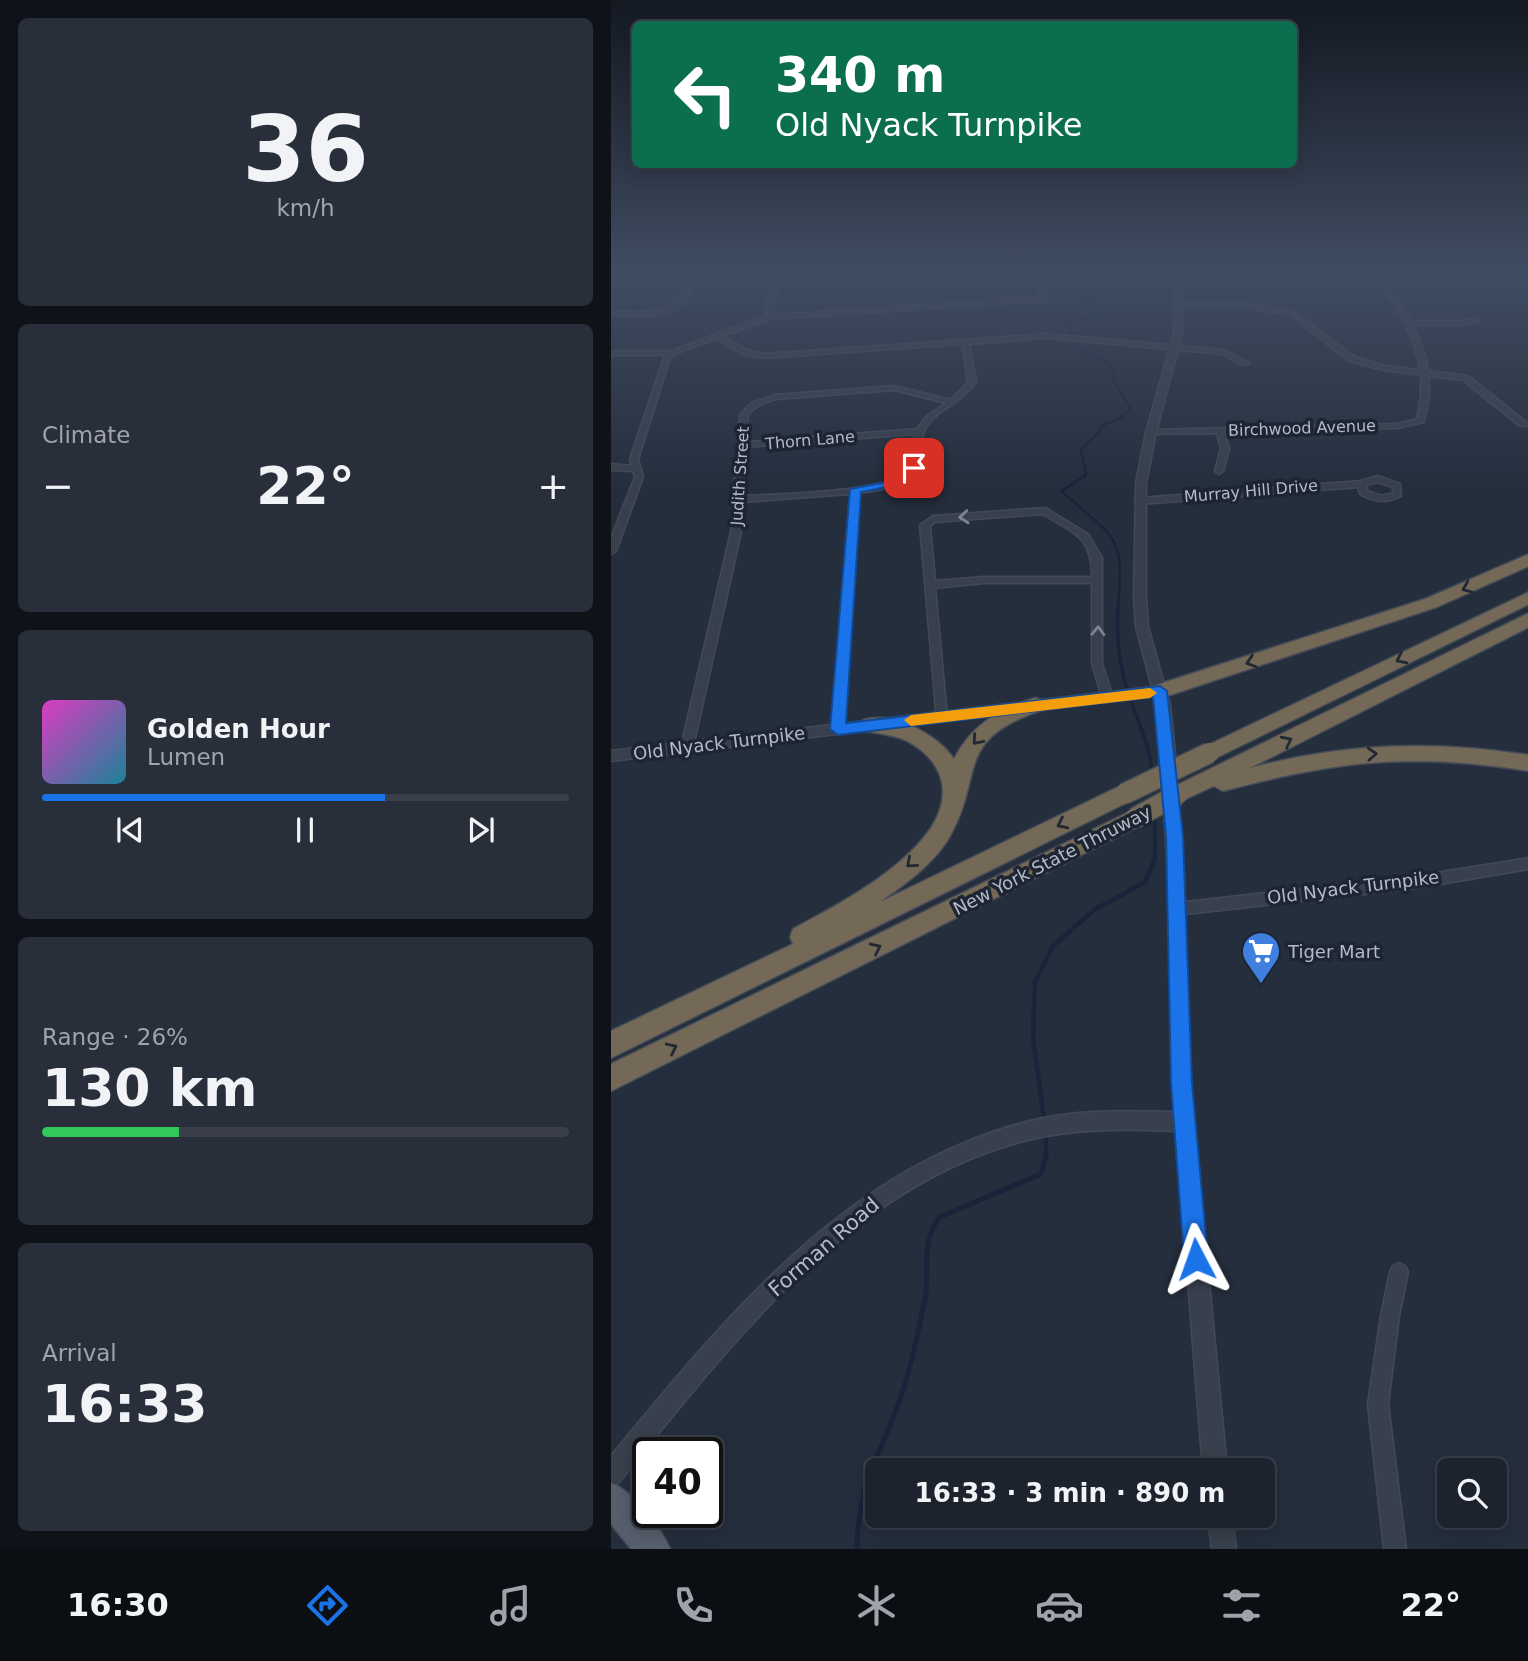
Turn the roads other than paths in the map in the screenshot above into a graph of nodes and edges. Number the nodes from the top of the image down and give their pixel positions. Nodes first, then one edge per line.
1 (701, 342) edge
2 (729, 342) edge
3 (948, 342) edge
4 (965, 342) edge
5 (1122, 342) edge
6 (1175, 342) edge
7 (1330, 342) edge
8 (1417, 342) edge
9 (1174, 347) junction
10 (611, 353) edge
11 (671, 353) junction
12 (1245, 363) dead end
13 (1427, 373) junction
14 (951, 402) junction
15 (1523, 424) dead end
16 (1221, 430) junction
17 (920, 431) junction
18 (1151, 432) junction
19 (742, 445) junction
20 (611, 467) edge
21 (638, 469) junction
22 (1219, 471) dead end
23 (1362, 484) dead end
24 (855, 489) junction
25 (739, 499) junction
26 (1140, 501) junction
27 (611, 551) edge
28 (1528, 559) edge
29 (1096, 580) junction
30 (930, 585) junction
31 (1528, 597) edge
32 (1528, 619) edge
33 (1160, 691) junction
34 (1114, 697) junction
35 (1035, 705) junction
36 (941, 717) junction
37 (870, 725) junction
38 (838, 729) junction
39 (687, 747) junction
40 (611, 756) edge
41 (1528, 763) edge
42 (1229, 776) junction
43 (952, 809) junction
44 (1528, 863) edge
45 (1177, 909) junction
46 (611, 1044) edge
47 (611, 1078) edge
48 (1185, 1122) junction
49 (1399, 1272) dead end
50 (1214, 1458) edge
51 (611, 1474) edge
52 (611, 1499) edge
53 (1221, 1528) edge
54 (653, 1549) edge
55 (1223, 1549) edge
56 (1395, 1549) edge

1 - 11 street
2 - 3 street
4 - 14 street
5 - 9 street
6 - 9 street
7 - 13 street
8 - 13 street
9 - 12 street
9 - 18 street
10 - 11 street
11 - 21 street
13 - 15 street
13 - 16 street, Birchwood Avenue
14 - 17 street
14 - 19 street, Judith Street
16 - 18 street, Birchwood Avenue
16 - 22 street
17 - 19 street, Thorn Lane
17 - 24 street
18 - 26 street
19 - 25 street, Judith Street
20 - 21 street
21 - 27 street
23 - 26 street, Murray Hill Drive
24 - 25 street
24 - 38 street
25 - 39 street, Judith Street
26 - 33 street
28 -> 33 highway
29 - 30 street
29 -> 30 street
34 -> 29 street
30 - 36 street
31 -> 46 highway, New York State Thruway, bridge
42 -> 32 highway
33 - 34 street, Old Nyack Turnpike
33 - 45 street
34 - 35 street, Old Nyack Turnpike
35 - 36 street, Old Nyack Turnpike
35 -> 43 highway
36 - 37 street, Old Nyack Turnpike
37 - 38 street, Old Nyack Turnpike
37 - 43 highway
38 - 39 street, Old Nyack Turnpike
39 - 40 street, Old Nyack Turnpike
42 -> 41 highway
47 -> 42 highway, New York State Thruway, bridge
43 -> 46 highway
44 - 45 street, Old Nyack Turnpike
45 - 48 street
48 - 50 street
48 - 51 street, Forman Road
49 - 56 street
52 - 54 main road
53 - 55 street

